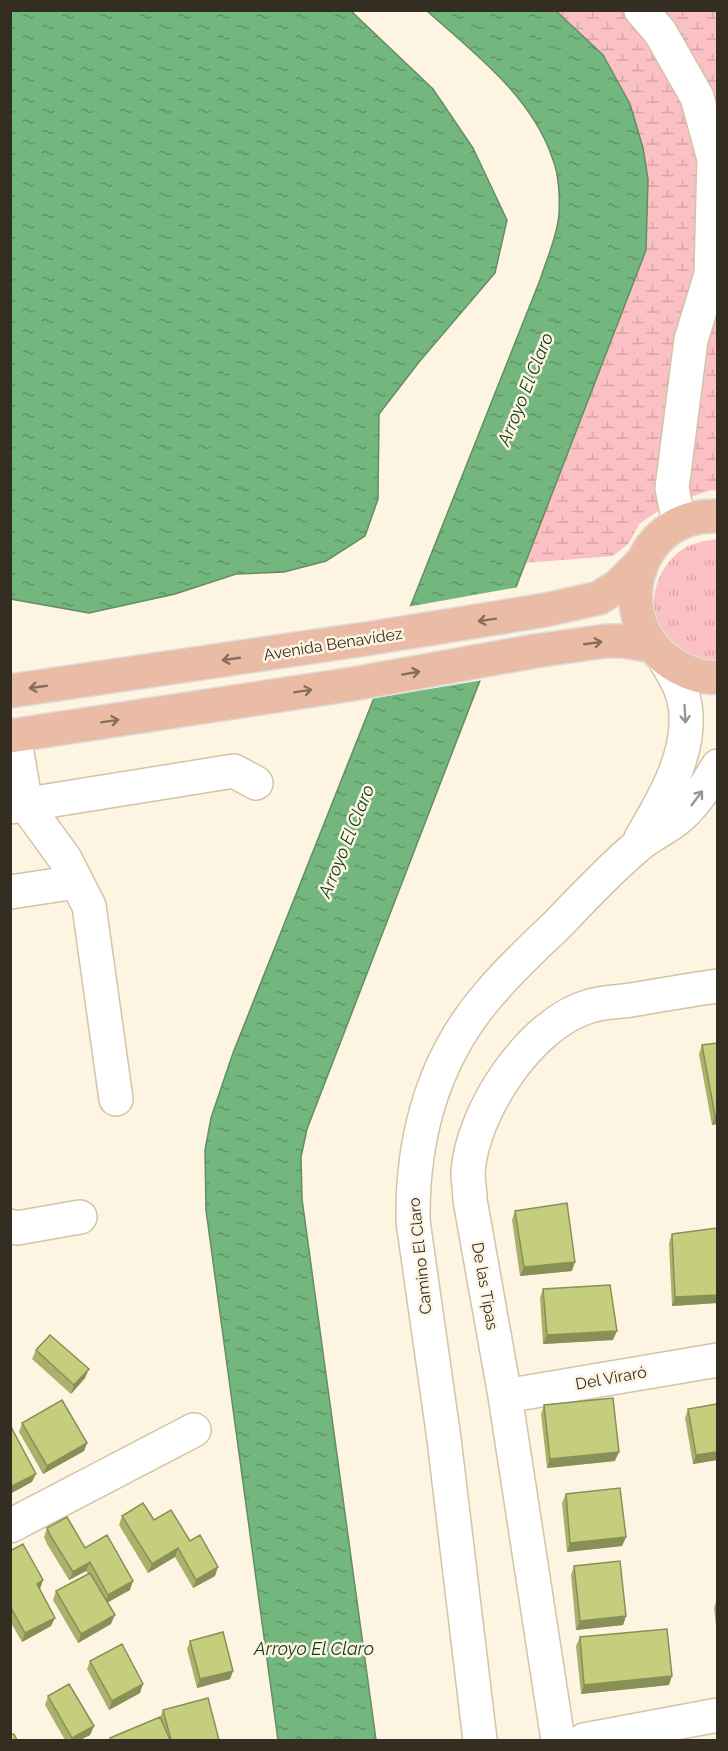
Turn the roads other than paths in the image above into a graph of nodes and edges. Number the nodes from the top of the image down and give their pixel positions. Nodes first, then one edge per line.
1 (641, 10) edge
2 (714, 264) edge
3 (717, 516) edge
4 (679, 523) junction
5 (641, 563) junction
6 (658, 653) junction
7 (717, 677) edge
8 (10, 691) edge
9 (12, 735) edge
10 (717, 766) edge
11 (256, 783) dead end
12 (18, 806) edge
13 (636, 847) junction
14 (77, 882) junction
15 (10, 892) edge
16 (717, 986) edge
17 (116, 1099) dead end
18 (80, 1217) dead end
19 (10, 1226) edge
20 (717, 1360) edge
21 (505, 1396) junction
22 (194, 1430) dead end
23 (10, 1526) edge
24 (717, 1715) edge
25 (480, 1740) edge
26 (558, 1740) edge
27 (584, 1740) edge

1 - 2 street
2 - 4 street
3 - 4 main road
4 - 5 main road
5 - 6 main road
5 -> 8 main road, Avenida Benavídez
6 - 7 main road
9 -> 6 main road
6 -> 13 street, Camino El Claro
9 - 12 street
13 -> 10 street, Camino El Claro
11 - 12 street
12 - 14 street
13 - 25 street, Camino El Claro
14 - 15 street
14 - 17 street
16 - 21 street, De las Tipas
18 - 19 street
20 - 21 street, Del Viraró
21 - 26 street, De las Tipas
22 - 23 street
24 - 27 street

